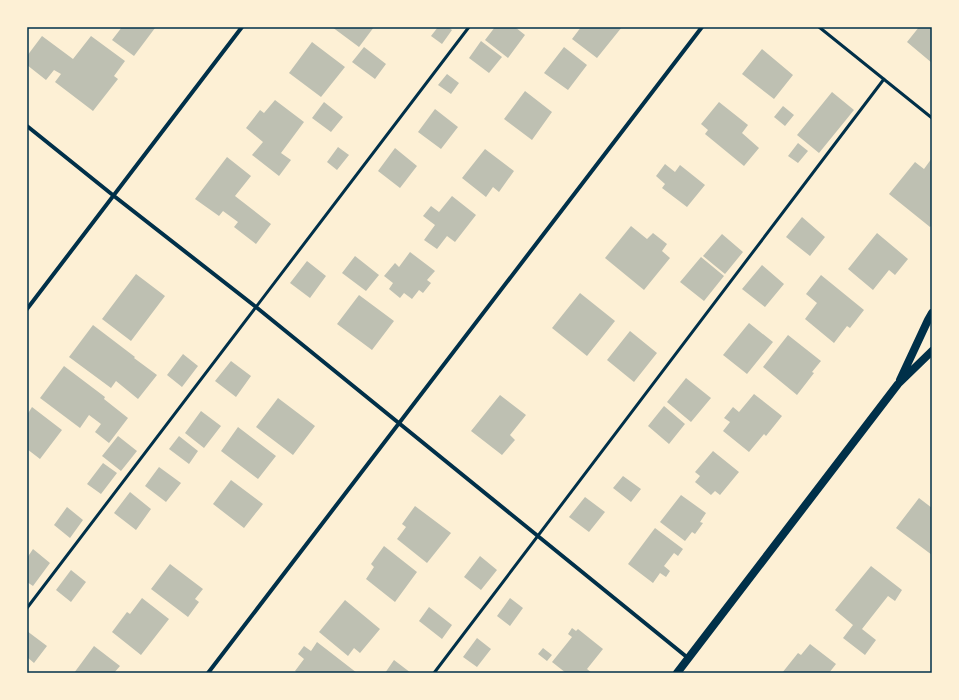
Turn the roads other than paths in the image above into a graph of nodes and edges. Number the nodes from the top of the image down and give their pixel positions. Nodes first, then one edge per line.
1 (242, 27) edge
2 (469, 27) edge
3 (702, 27) edge
4 (819, 27) edge
5 (884, 79) junction
6 (932, 118) edge
7 (27, 126) edge
8 (114, 196) junction
9 (256, 307) junction
10 (27, 309) edge
11 (932, 313) edge
12 (932, 351) edge
13 (898, 384) junction
14 (399, 423) junction
15 (538, 536) junction
16 (27, 608) edge
17 (688, 658) junction
18 (208, 673) edge
19 (434, 673) edge
20 (677, 673) edge

1 - 8 street
2 - 9 lane
3 - 14 street
4 - 5 lane
5 - 6 lane
5 - 15 lane
7 - 8 street
8 - 9 street
8 - 10 street
9 - 14 street
9 - 16 lane
11 - 13 main road
12 - 13 main road
13 - 17 main road
14 - 15 street
14 - 18 street
15 - 17 street
15 - 19 lane
17 - 20 main road

